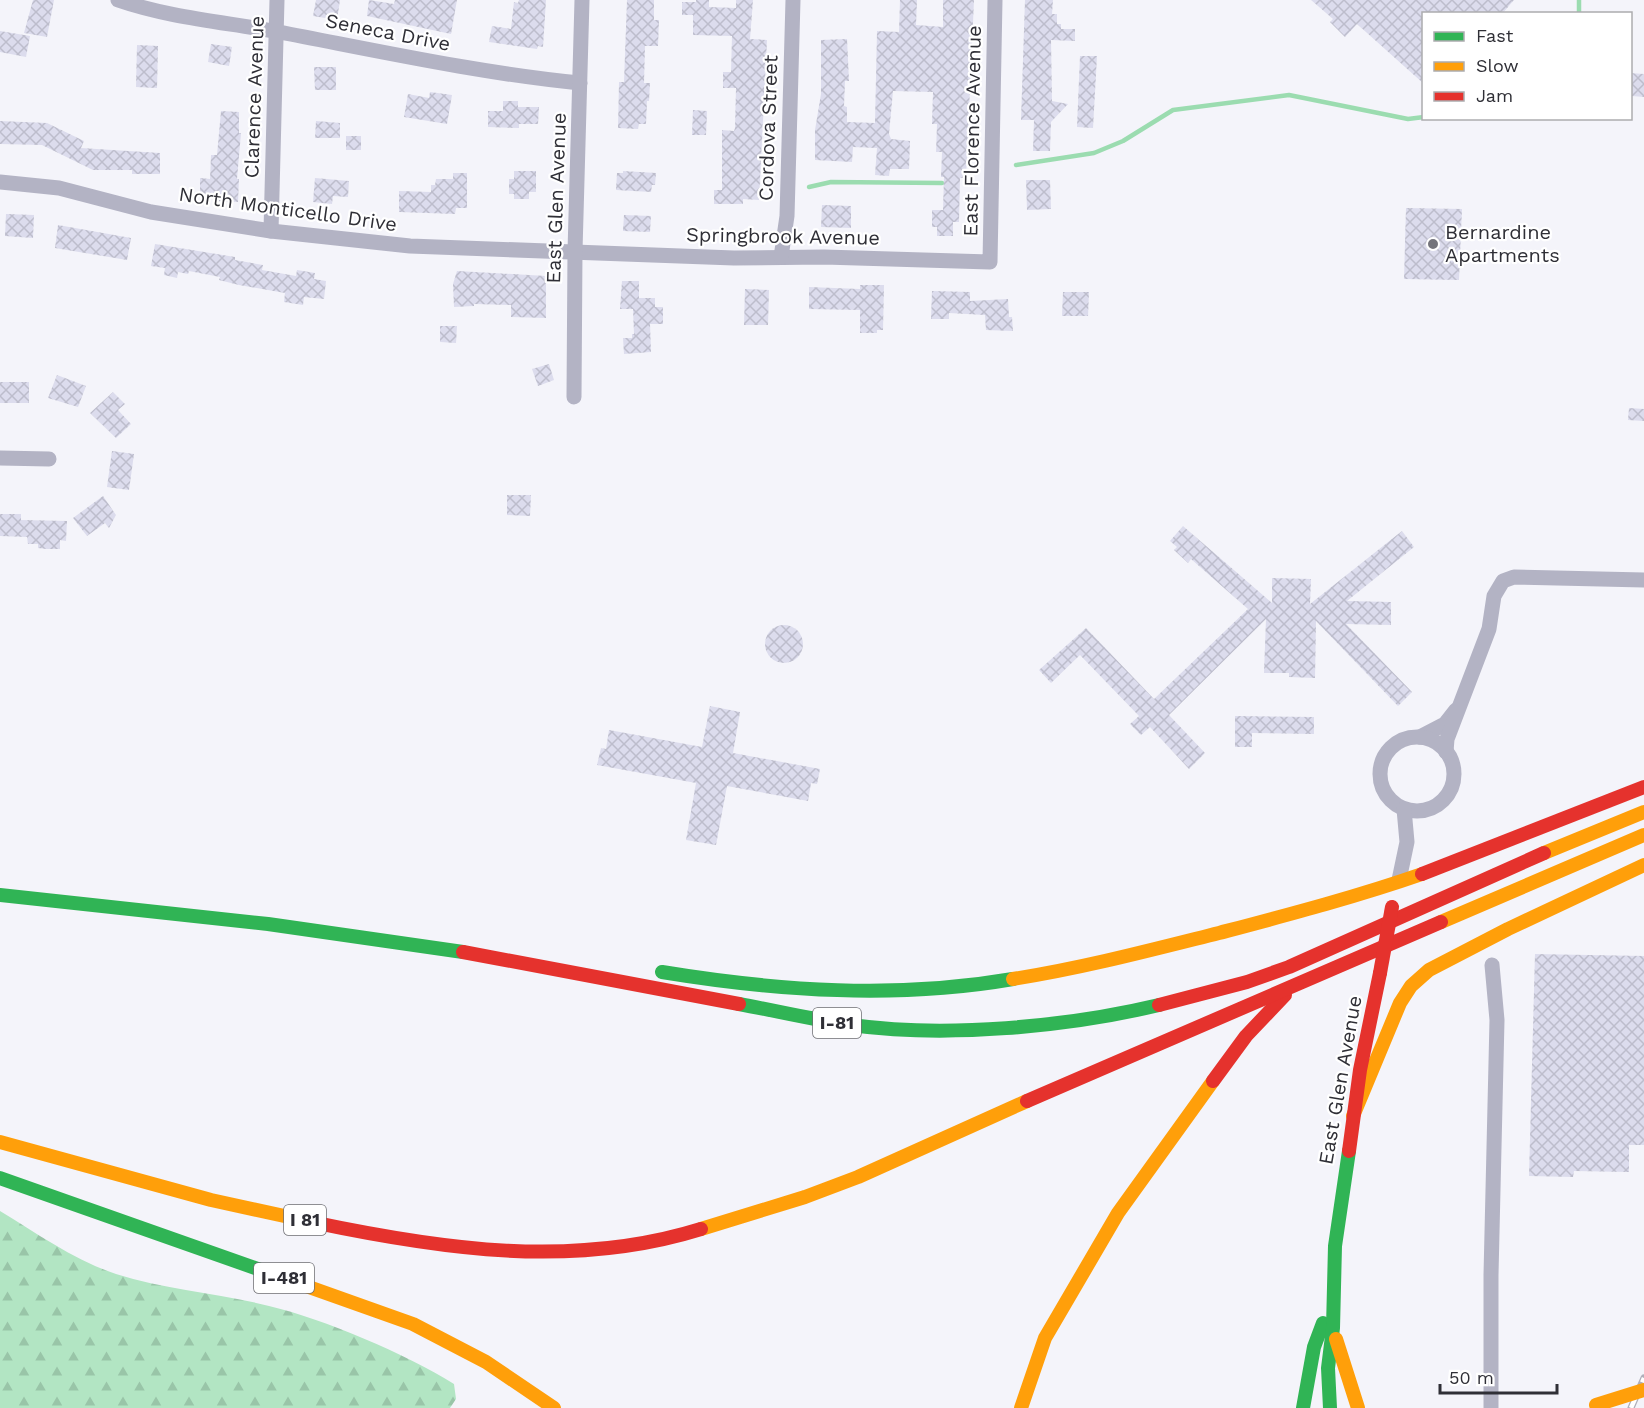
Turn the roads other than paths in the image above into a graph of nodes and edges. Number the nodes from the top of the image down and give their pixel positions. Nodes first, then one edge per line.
1 (118, 0) edge
2 (277, 0) edge
3 (582, 0) edge
4 (793, 0) edge
5 (995, 0) edge
6 (276, 32) junction
7 (580, 83) junction
8 (0, 182) edge
9 (271, 231) junction
10 (575, 251) junction
11 (781, 257) junction
12 (990, 262) joint
13 (574, 397) dead end
14 (0, 458) edge
15 (49, 459) dead end
16 (1644, 580) edge
17 (1460, 706) junction
18 (1420, 737) junction
19 (1446, 752) junction
20 (1644, 787) edge
21 (1404, 809) junction
22 (1424, 809) junction
23 (1644, 812) edge
24 (1644, 835) edge
25 (1407, 842) junction
26 (1644, 865) edge
27 (1399, 880) junction
28 (0, 895) edge
29 (149, 911) junction
30 (356, 922) dead end
31 (435, 933) dead end
32 (503, 945) dead end
33 (1492, 965) dead end
34 (649, 970) dead end
35 (1305, 981) junction
36 (1353, 1116) junction
37 (0, 1142) edge
38 (0, 1178) edge
39 (1333, 1295) junction
40 (1333, 1328) junction
41 (1644, 1390) edge
42 (1591, 1406) edge
43 (554, 1408) edge
44 (1021, 1408) edge
45 (1303, 1408) edge
46 (1330, 1408) edge
47 (1359, 1408) edge
48 (1491, 1408) edge

1 - 6 street, Seneca Drive
2 - 6 street, Clarence Avenue
3 - 7 street, East Glen Avenue
4 - 11 street, Cordova Street
5 - 12 street, East Florence Avenue
6 - 7 street, Seneca Drive
6 - 9 street, Clarence Avenue
7 - 10 street, East Glen Avenue
8 - 9 street, North Monticello Drive
9 - 10 street, North Monticello Drive
10 - 11 street, Springbrook Avenue
10 - 13 street, East Glen Avenue
11 - 12 street, Springbrook Avenue
14 - 15 street
16 - 17 street, East Glen Avenue
17 - 18 street, East Glen Avenue
17 - 19 street, East Glen Avenue
18 - 19 street
18 - 21 street, East Glen Avenue
19 - 22 street, East Glen Avenue
20 - 27 main road
21 - 22 street
21 - 25 street, East Glen Avenue
22 - 25 street, East Glen Avenue
23 - 29 main road, I-81
24 - 35 main road
25 - 27 street, East Glen Avenue
26 - 36 main road
27 - 34 main road
27 - 36 main road, East Glen Avenue, bridge
28 - 29 main road, I-81
29 - 30 main road
31 - 32 main road
33 - 48 street
35 - 37 main road, I 81
35 - 44 main road
36 - 39 main road, East Glen Avenue
38 - 43 main road, I-481
39 - 40 main road, East Glen Avenue
39 - 45 main road
40 - 46 main road, East Glen Avenue
40 - 47 main road, East Glen Avenue
41 - 42 main road, bridge

